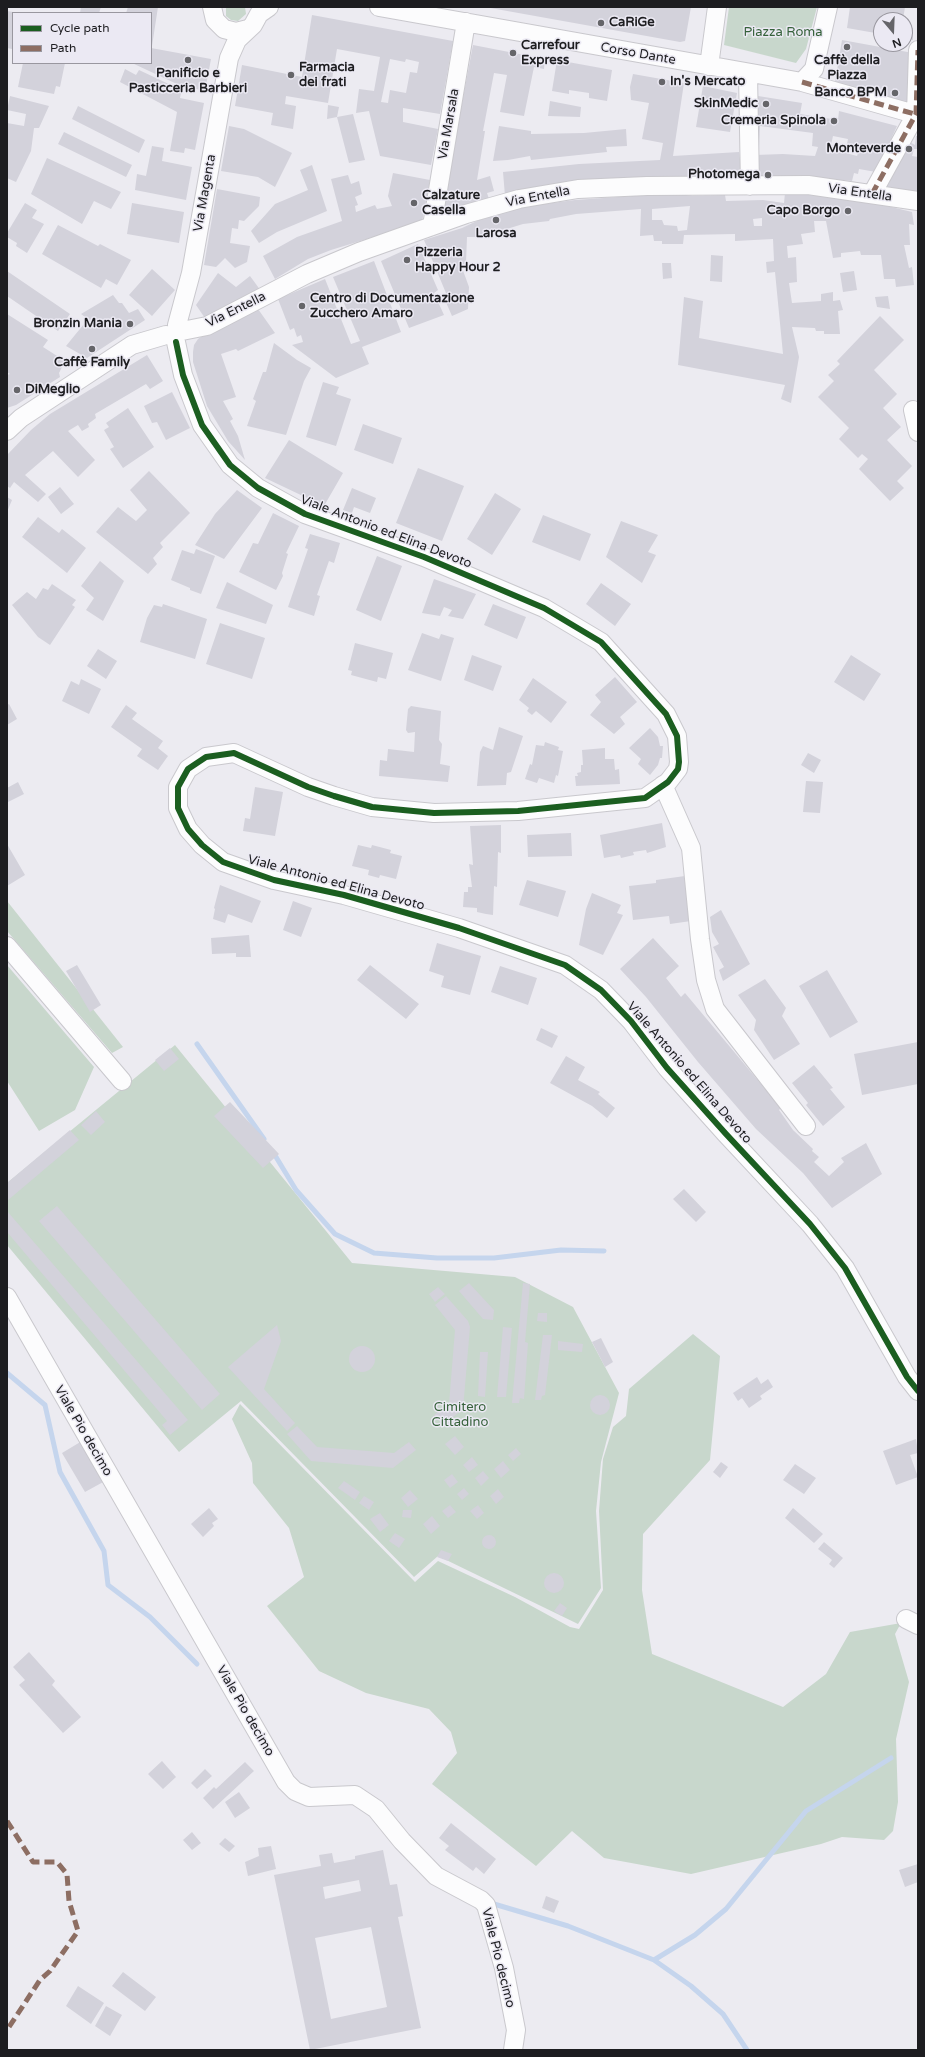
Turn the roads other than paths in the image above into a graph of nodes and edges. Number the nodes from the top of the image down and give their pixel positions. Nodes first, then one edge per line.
1 (379, 7) edge
2 (717, 7) edge
3 (828, 7) edge
4 (211, 9) edge
5 (263, 9) edge
6 (466, 22) junction
7 (224, 29) junction
8 (248, 29) junction
9 (918, 50) edge
10 (229, 58) junction
11 (709, 66) junction
12 (748, 73) junction
13 (802, 82) junction
14 (917, 114) edge
15 (750, 186) junction
16 (872, 194) junction
17 (918, 201) edge
18 (432, 226) junction
19 (175, 334) junction
20 (913, 410) dead end
21 (7, 430) edge
22 (918, 432) edge
23 (663, 785) junction
24 (7, 946) edge
25 (122, 1081) dead end
26 (806, 1126) dead end
27 (7, 1297) edge
28 (918, 1391) edge
29 (513, 2050) edge

1 - 6 street, Corso Dante
2 - 11 street
3 - 13 street
4 - 7 street
5 - 8 street
6 - 11 street, Corso Dante
6 - 18 street, Via Marsala
7 - 8 street
7 - 10 street, Via Magenta
8 - 10 street, Via Magenta
9 - 14 street
10 - 19 street, Via Magenta
11 - 12 street
12 - 13 street
12 - 15 street
13 - 14 street
14 - 16 street
15 - 16 street, Via Entella
15 - 18 street, Via Entella
16 - 17 street, Via Entella
18 - 19 street, Via Entella
19 - 21 street, Via Entella
19 - 23 street, Viale Antonio ed Elina Devoto
20 - 22 street
23 - 26 street
23 - 28 street, Viale Antonio ed Elina Devoto
24 - 25 street
27 - 29 street, Viale Pio decimo

